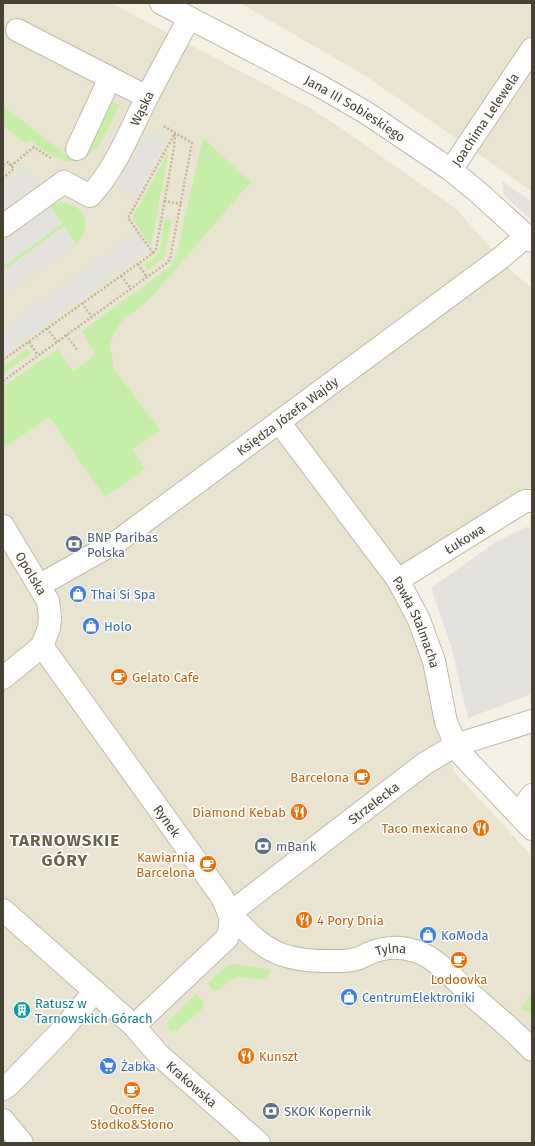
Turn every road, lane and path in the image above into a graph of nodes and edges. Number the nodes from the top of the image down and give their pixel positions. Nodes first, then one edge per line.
1 (161, 3) edge
2 (189, 18) junction
3 (17, 30) dead end
4 (532, 49) edge
5 (110, 78) junction
6 (147, 97) junction
7 (158, 122) dead end
8 (175, 133) junction
9 (77, 149) dead end
10 (3, 165) edge
11 (451, 170) junction
12 (3, 178) edge
13 (164, 201) junction
14 (181, 204) junction
15 (3, 226) edge
16 (529, 239) edge
17 (153, 253) junction
18 (138, 264) junction
19 (121, 276) junction
20 (147, 277) junction
21 (131, 289) junction
22 (82, 303) junction
23 (92, 317) junction
24 (47, 328) junction
25 (66, 335) junction
26 (29, 342) junction
27 (57, 342) junction
28 (78, 351) dead end
29 (38, 355) junction
30 (3, 360) edge
31 (3, 381) edge
32 (279, 422) junction
33 (532, 501) edge
34 (3, 526) edge
35 (398, 580) junction
36 (44, 593) junction
37 (42, 646) junction
38 (3, 678) edge
39 (532, 721) edge
40 (456, 745) junction
41 (532, 795) edge
42 (525, 822) edge
43 (3, 910) edge
44 (230, 913) junction
45 (95, 991) junction
46 (134, 1026) junction
47 (532, 1050) edge
48 (3, 1089) edge
49 (3, 1120) edge
50 (246, 1139) edge
51 (22, 1143) edge

1 - 2 street, Jana III Sobieskiego
2 - 6 street, Wąska
2 - 11 street, Jana III Sobieskiego
3 - 5 street
4 - 11 street, Joachima Lelewela
5 - 6 street
5 - 9 street
6 - 15 street, Wąska
7 - 8 path
8 - 13 path
8 - 14 path
8 - 17 path
10 - 12 path
11 - 16 street, Jana III Sobieskiego
13 - 14 path
13 - 17 path
14 - 20 path
16 - 32 street, Księdza Józefa Wajdy
17 - 18 path
18 - 19 path
18 - 20 path
19 - 21 path
19 - 22 path
20 - 21 path
21 - 23 path
22 - 23 path
22 - 24 path
23 - 25 path
24 - 26 path
24 - 27 path
25 - 27 path
25 - 28 path
26 - 29 path
26 - 30 path
27 - 29 path
29 - 31 path
32 - 35 street, Pawła Stalmacha
32 - 36 street, Księdza Józefa Wajdy
33 - 35 street, Łukowa
34 - 36 street, Opolska
35 - 40 street, Pawła Stalmacha
36 - 37 street, Opolska
37 - 38 street
37 - 44 street, Rynek
39 - 40 street, Strzelecka
40 - 42 street, Pawła Stalmacha
40 - 44 street, Strzelecka
41 - 42 street
43 - 45 street, Krakowska
44 - 46 street, Rynek
44 - 47 street, Tylna
45 - 46 street, Krakowska
45 - 48 street
46 - 50 street, Krakowska
49 - 51 street

